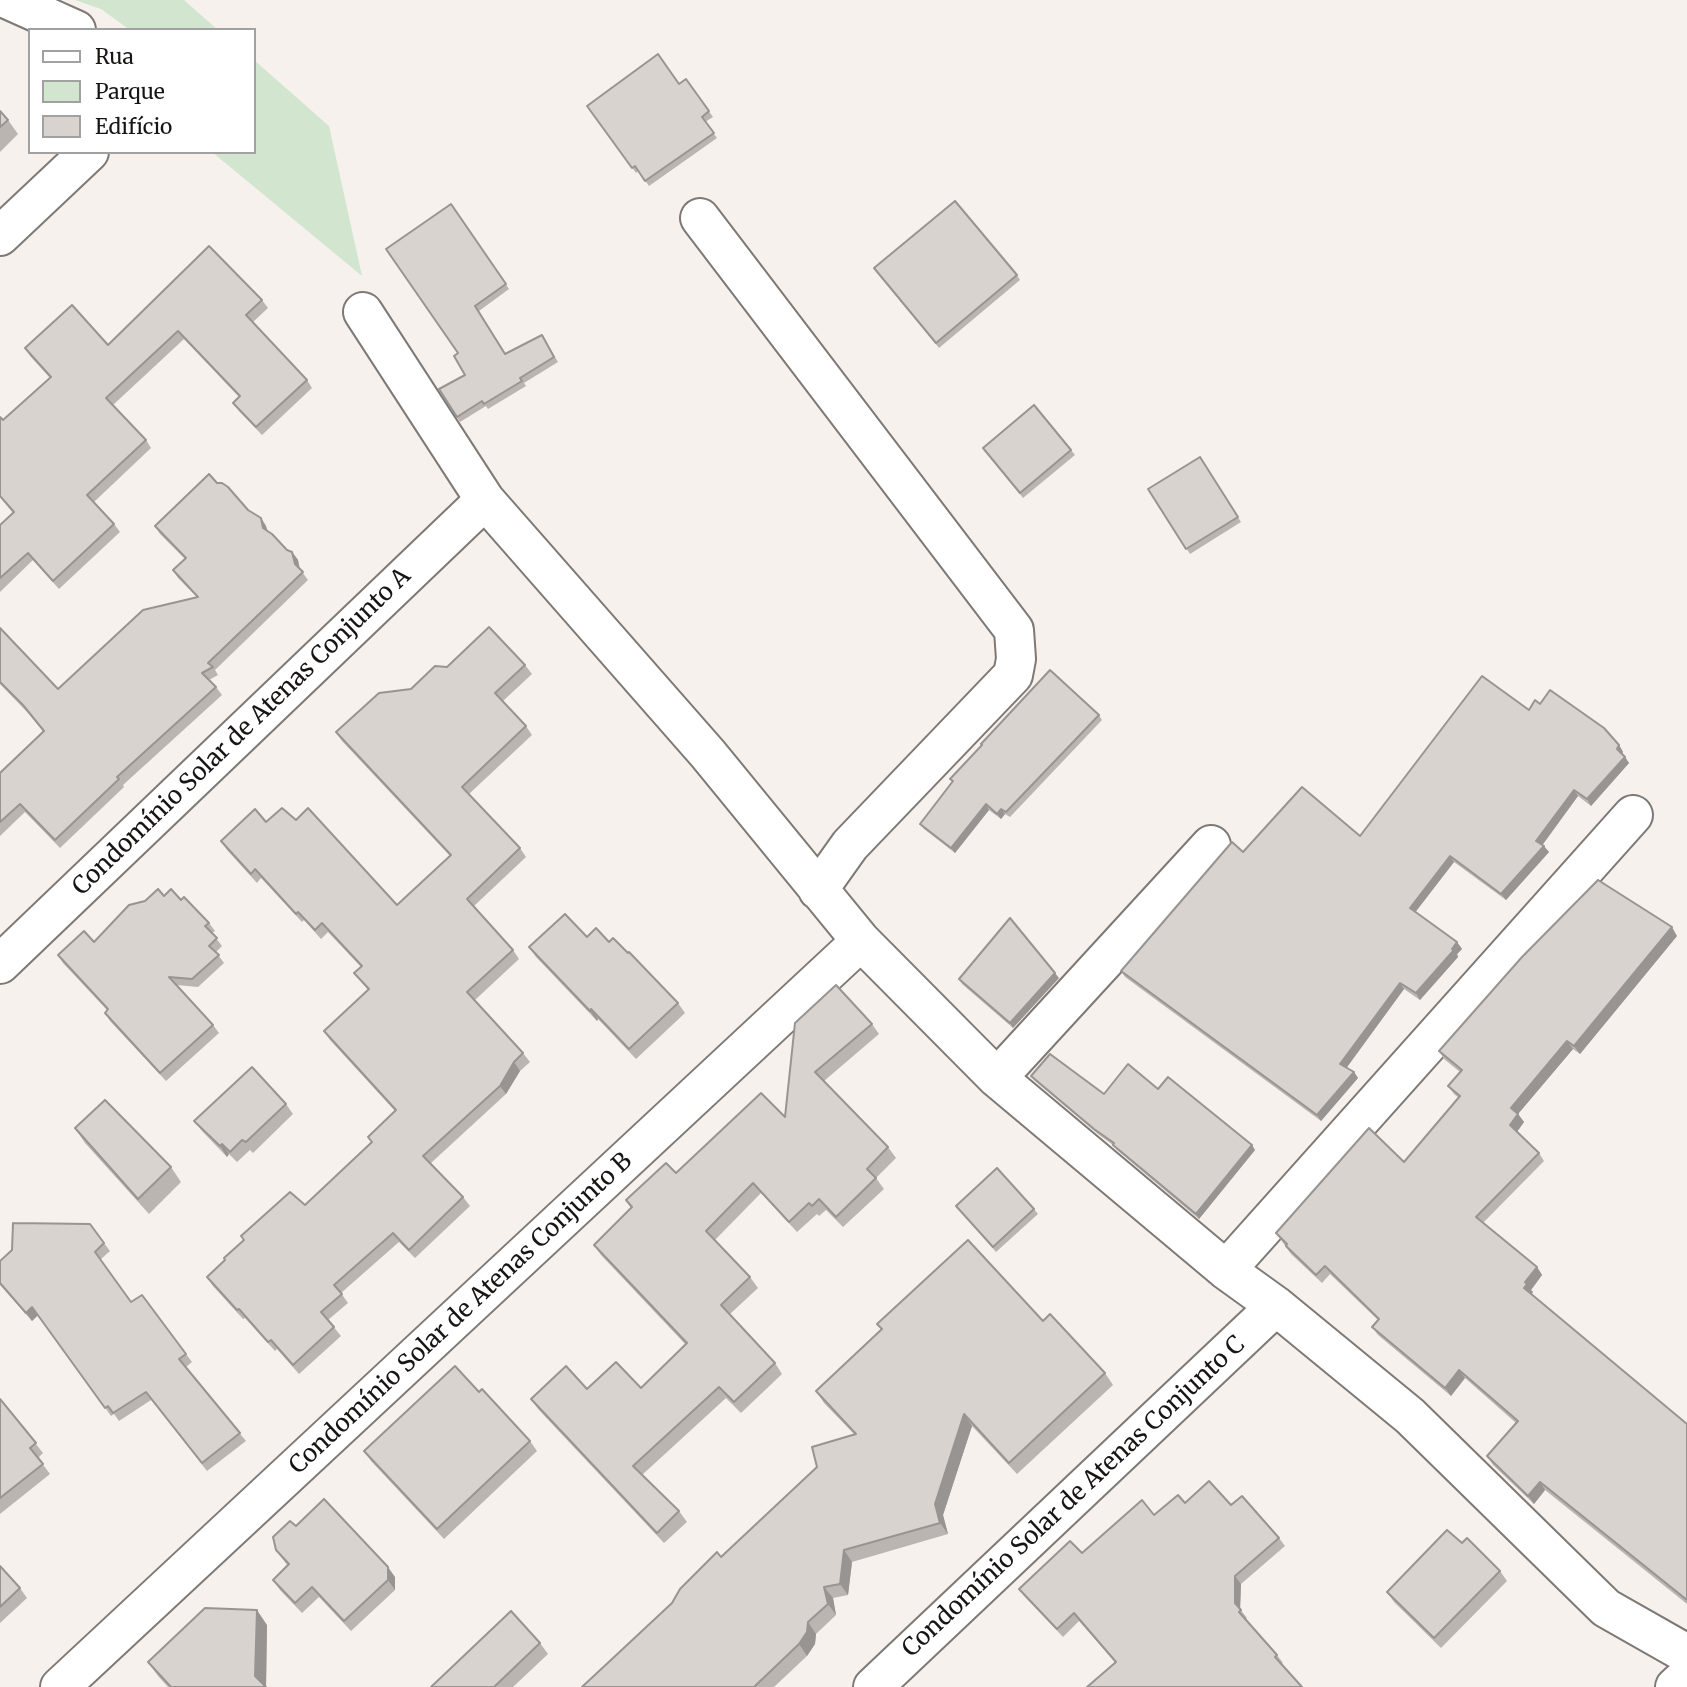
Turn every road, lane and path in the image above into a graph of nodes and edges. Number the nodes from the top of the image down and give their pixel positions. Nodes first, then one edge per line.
1 (9, 0) edge
2 (72, 28) edge
3 (87, 154) edge
4 (700, 218) dead end
5 (0, 236) edge
6 (363, 312) dead end
7 (485, 500) junction
8 (1633, 814) dead end
9 (1211, 845) dead end
10 (818, 890) junction
11 (861, 942) junction
12 (0, 964) edge
13 (997, 1078) junction
14 (1226, 1270) junction
15 (1276, 1306) junction
16 (1687, 1654) edge
17 (1687, 1676) edge
18 (61, 1687) edge
19 (873, 1687) edge
20 (1675, 1687) edge

1 - 2 street
3 - 5 street
4 - 10 street
6 - 7 street
7 - 10 street
7 - 12 street, Condomínio Solar de Atenas Conjunto A
8 - 14 street
9 - 13 street
10 - 11 street
11 - 13 street
11 - 18 street, Condomínio Solar de Atenas Conjunto B
13 - 14 street
14 - 15 street
15 - 16 street
15 - 19 street, Condomínio Solar de Atenas Conjunto C
17 - 20 street

